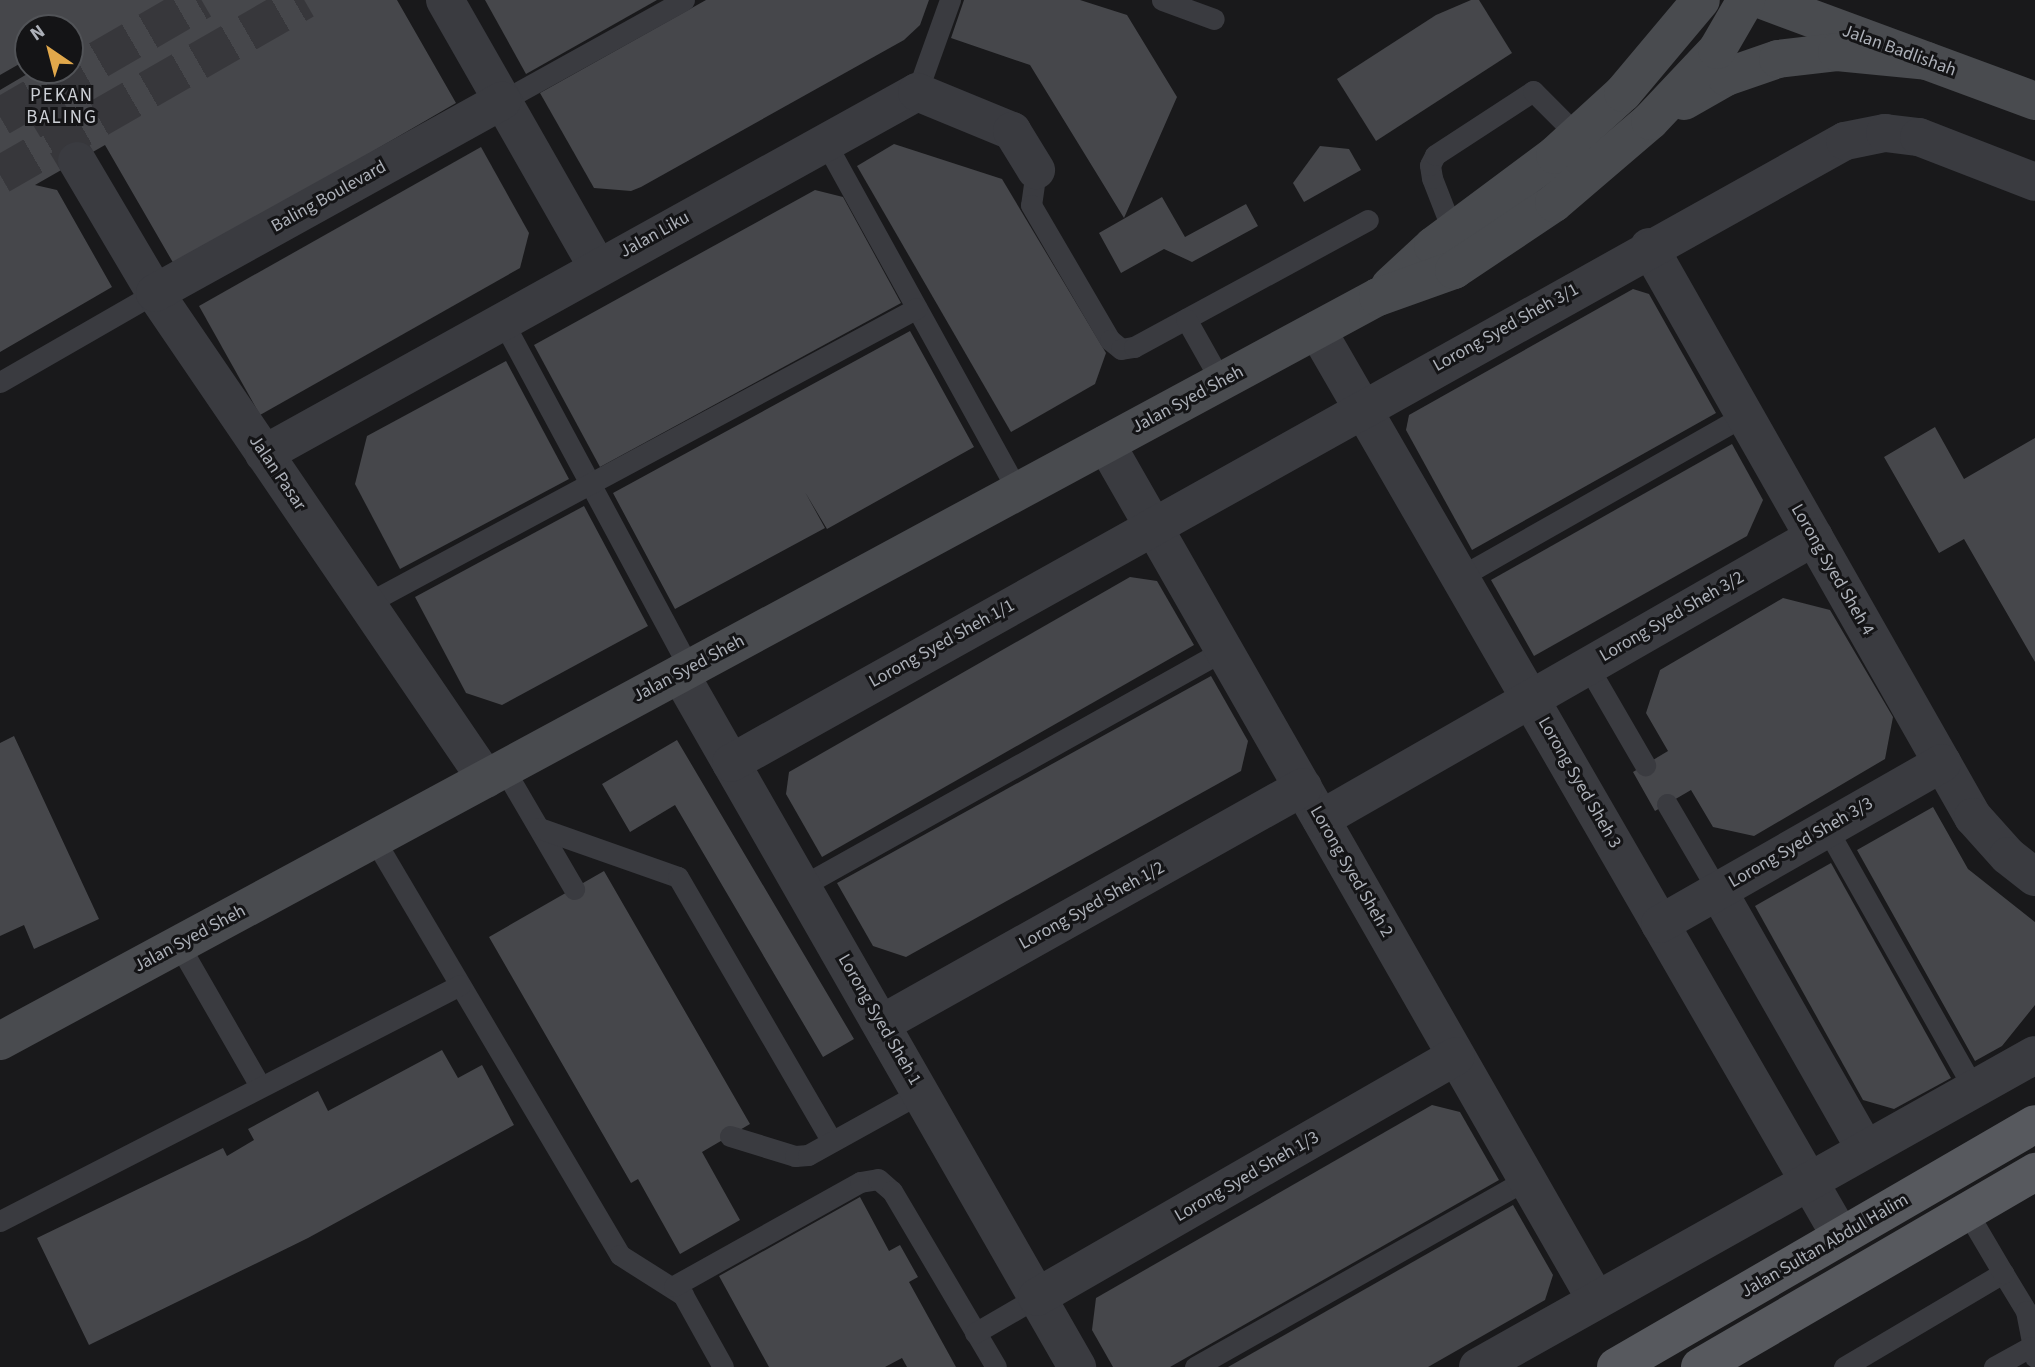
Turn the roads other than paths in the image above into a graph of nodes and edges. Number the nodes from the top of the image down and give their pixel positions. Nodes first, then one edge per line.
1 (445, 0) edge
2 (684, 0) edge
3 (950, 0) edge
4 (1162, 0) edge
5 (1701, 0) edge
6 (1746, 0) edge
7 (1762, 0) edge
8 (1214, 19) dead end
9 (1927, 61) junction
10 (917, 92) junction
11 (502, 101) junction
12 (2035, 101) edge
13 (1650, 121) junction
14 (1577, 135) junction
15 (824, 140) junction
16 (77, 161) tunnel mouth
17 (1036, 170) joint
18 (2035, 181) edge
19 (1368, 220) dead end
20 (1453, 232) junction
21 (1649, 247) junction
22 (597, 267) junction
23 (155, 293) junction
24 (1378, 297) junction
25 (917, 308) junction
26 (1186, 319) junction
27 (502, 320) junction
28 (1317, 330) junction
29 (0, 382) edge
30 (1222, 382) junction
31 (1363, 408) junction
32 (1745, 415) junction
33 (1106, 444) junction
34 (264, 454) junction
35 (590, 484) junction
36 (1018, 491) junction
37 (1153, 526) junction
38 (1814, 537) junction
39 (1460, 577) junction
40 (366, 604) junction
41 (1224, 650) junction
42 (1587, 666) junction
43 (685, 671) junction
44 (1530, 698) junction
45 (731, 763) junction
46 (1942, 763) junction
47 (1645, 765) dead end
48 (495, 774) junction
49 (1312, 803) junction
50 (1667, 804) dead end
51 (539, 828) junction
52 (1827, 829) junction
53 (374, 839) junction
54 (2035, 877) edge
55 (802, 886) junction
56 (574, 889) dead end
57 (1718, 891) junction
58 (1660, 924) junction
59 (179, 945) junction
60 (460, 985) junction
61 (881, 1024) junction
62 (0, 1041) edge
63 (2035, 1055) edge
64 (1456, 1056) junction
65 (260, 1086) junction
66 (1974, 1089) junction
67 (920, 1093) junction
68 (2035, 1125) edge
69 (730, 1136) dead end
70 (832, 1142) junction
71 (1865, 1149) junction
72 (2035, 1172) edge
73 (1527, 1179) junction
74 (1809, 1181) junction
75 (1967, 1212) junction
76 (0, 1221) edge
77 (1841, 1237) junction
78 (2003, 1273) junction
79 (674, 1286) junction
80 (1037, 1297) junction
81 (1596, 1300) junction
82 (975, 1333) junction
83 (2032, 1352) edge
84 (723, 1367) edge
85 (996, 1367) edge
86 (1077, 1367) edge
87 (1195, 1367) edge
88 (1478, 1367) edge
89 (1616, 1367) edge
90 (1700, 1367) edge
91 (1844, 1367) edge
92 (1994, 1367) edge

1 - 11 street
2 - 11 lane
3 - 10 lane
4 - 8 lane
5 - 14 street, Jalan Syed Sheh
6 - 13 street, Jalan Syed Sheh
7 - 9 street, Jalan Badlishah
9 - 12 street, Jalan Badlishah
9 - 13 street
10 - 15 street, Jalan Liku
10 - 17 street
11 - 22 street
11 - 23 street, Baling Boulevard
13 - 24 street, Jalan Syed Sheh
14 - 20 street, Jalan Syed Sheh
14 - 20 lane
15 - 22 street, Jalan Liku
15 - 25 lane
16 - 23 street, Jalan Pasar
17 - 26 lane
18 - 21 street, Lorong Syed Sheh 3/1
19 - 26 lane
20 - 24 street, Jalan Syed Sheh
21 - 31 street, Lorong Syed Sheh 3/1
21 - 32 street, Lorong Syed Sheh 4
22 - 27 street, Jalan Liku
23 - 29 lane
23 - 34 street, Jalan Pasar
24 - 28 street, Jalan Syed Sheh
25 - 35 lane
25 - 36 lane
26 - 30 lane
27 - 34 street, Jalan Liku
27 - 35 lane
28 - 30 street, Jalan Syed Sheh
28 - 31 street, Lorong Syed Sheh 3
30 - 33 street, Jalan Syed Sheh
31 - 37 street, Lorong Syed Sheh 3/1
31 - 39 street, Lorong Syed Sheh 3
32 - 38 street, Lorong Syed Sheh 4
32 - 39 lane
33 - 36 street, Jalan Syed Sheh
33 - 37 street, Lorong Syed Sheh 2
34 - 40 street, Jalan Pasar
35 - 40 lane
35 - 43 lane
36 - 43 street, Jalan Syed Sheh
37 - 41 street, Lorong Syed Sheh 2
37 - 45 street, Lorong Syed Sheh 1/1
38 - 42 street, Lorong Syed Sheh 3/2
38 - 46 street, Lorong Syed Sheh 4
39 - 44 street, Lorong Syed Sheh 3
40 - 48 street, Jalan Pasar
41 - 49 street, Lorong Syed Sheh 2
41 - 55 lane
42 - 44 street, Lorong Syed Sheh 3/2
42 - 47 lane
43 - 45 street, Lorong Syed Sheh 1
43 - 48 street, Jalan Syed Sheh
44 - 49 street, Lorong Syed Sheh 3/2
44 - 58 street, Lorong Syed Sheh 3
45 - 55 street, Lorong Syed Sheh 1
46 - 52 street, Lorong Syed Sheh 3/3
46 - 54 street, Lorong Syed Sheh 4
48 - 51 lane
48 - 53 street, Jalan Syed Sheh
49 - 61 street, Lorong Syed Sheh 1/2
49 - 64 street, Lorong Syed Sheh 2
50 - 57 lane
51 - 56 lane
51 - 70 lane
52 - 57 street, Lorong Syed Sheh 3/3
52 - 66 lane
53 - 59 street, Jalan Syed Sheh
53 - 60 lane
55 - 61 street, Lorong Syed Sheh 1
57 - 58 street, Lorong Syed Sheh 3/3
57 - 71 street
58 - 74 street, Lorong Syed Sheh 3
59 - 62 street, Jalan Syed Sheh
59 - 65 lane
60 - 65 lane
60 - 79 lane
61 - 67 street, Lorong Syed Sheh 1
63 - 66 street
64 - 73 street, Lorong Syed Sheh 2
64 - 80 street, Lorong Syed Sheh 1/3
65 - 76 lane
66 - 71 street
67 - 70 lane
67 - 80 street, Lorong Syed Sheh 1
68 - 77 main road, Jalan Sultan Abdul Halim
69 - 70 lane
71 - 74 street
72 - 75 main road
73 - 81 street, Lorong Syed Sheh 2
73 - 87 lane
74 - 77 street, Lorong Syed Sheh 3
74 - 81 street
75 - 78 lane
75 - 90 main road
77 - 89 main road, Jalan Sultan Abdul Halim
78 - 83 lane
78 - 91 lane
79 - 82 lane
79 - 84 lane
80 - 82 lane
80 - 86 street, Lorong Syed Sheh 1
81 - 88 street
82 - 85 lane
83 - 92 lane

